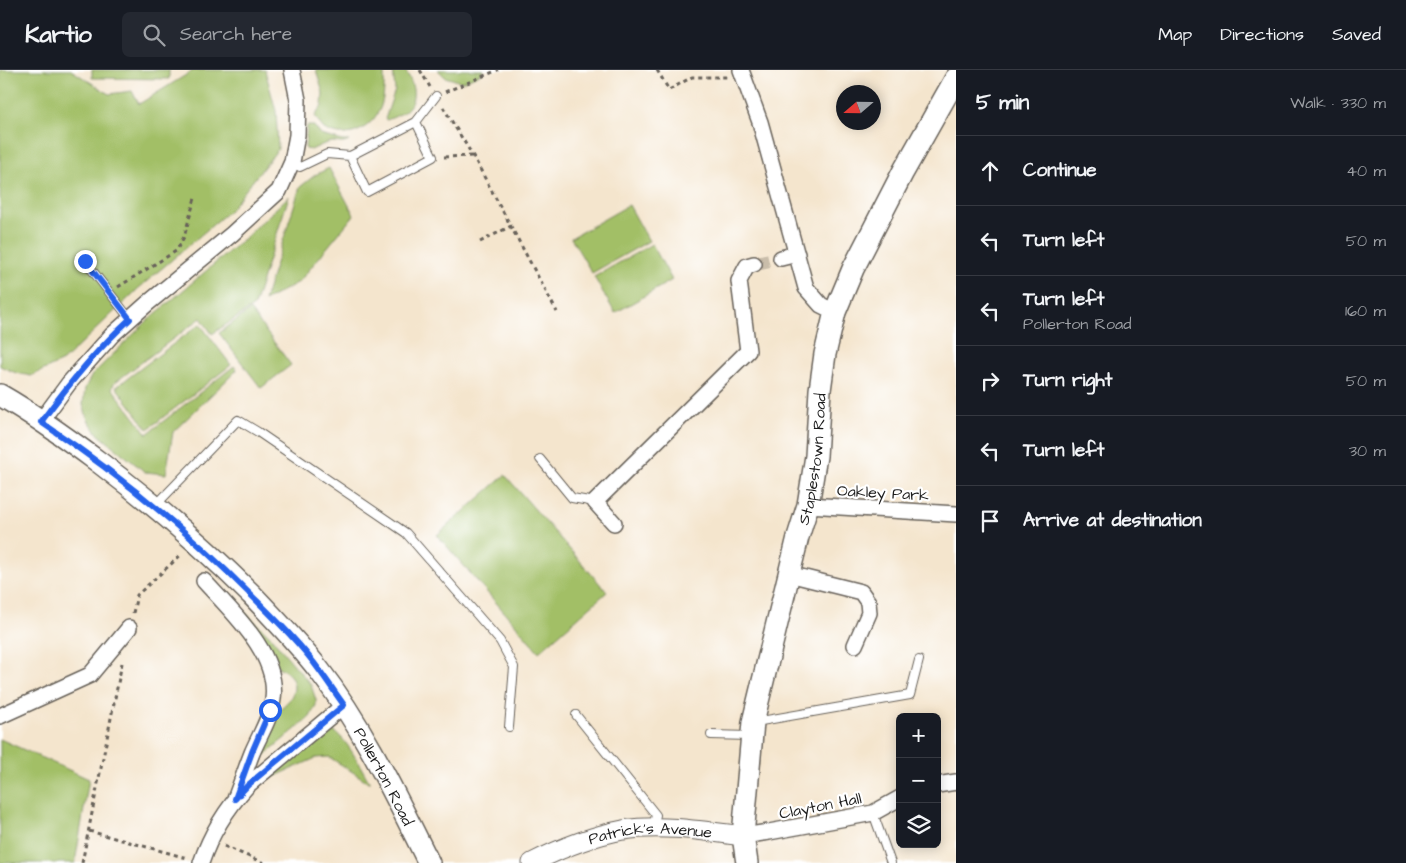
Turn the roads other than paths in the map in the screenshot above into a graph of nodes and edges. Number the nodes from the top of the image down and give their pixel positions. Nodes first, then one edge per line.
1 (292, 70) edge
2 (743, 74) edge
3 (956, 78) edge
4 (436, 96) road end
5 (416, 122) junction
6 (350, 156) junction
7 (292, 162) junction
8 (797, 254) junction
9 (781, 258) tunnel mouth
10 (85, 261) dead end
11 (754, 264) tunnel mouth
12 (835, 312) junction
13 (130, 319) junction
14 (0, 395) edge
15 (41, 422) junction
16 (540, 458) dead end
17 (594, 502) junction
18 (808, 505) junction
19 (154, 506) junction
20 (956, 514) edge
21 (614, 523) dead end
22 (789, 574) junction
23 (204, 581) dead end
24 (129, 628) road end
25 (855, 646) dead end
26 (919, 660) dead end
27 (344, 705) junction
28 (576, 715) dead end
29 (0, 716) edge
30 (509, 727) dead end
31 (753, 729) junction
32 (711, 734) dead end
33 (956, 782) edge
34 (941, 784) edge
35 (235, 799) junction
36 (896, 800) edge
37 (873, 813) junction
38 (654, 828) junction
39 (743, 836) junction
40 (201, 863) edge
41 (429, 863) edge
42 (532, 863) edge
43 (747, 863) edge
44 (891, 863) edge

1 - 7 street
2 - 8 street
3 - 12 main road, Staplestown Road
4 - 5 lane
5 - 6 lane
5 - 6 lane
6 - 7 lane
7 - 13 street
8 - 9 street
8 - 12 street
10 - 13 lane
11 - 17 street
12 - 18 main road, Staplestown Road
13 - 15 street
14 - 15 main road, Pollerton Road
15 - 19 main road, Pollerton Road
16 - 17 lane
17 - 21 street
18 - 20 street, Oakley Park
18 - 22 main road, Staplestown Road
19 - 27 main road, Pollerton Road
19 - 30 lane
22 - 25 street
22 - 31 main road, Staplestown Road
23 - 35 street
24 - 29 street
26 - 31 lane
27 - 35 street
27 - 41 main road, Pollerton Road
28 - 38 lane
31 - 32 lane
31 - 39 main road, Staplestown Road
33 - 34 street
35 - 40 street
36 - 37 street, Clayton Hall
37 - 39 street, Clayton Hall
37 - 44 lane
38 - 39 street, Patrick's Avenue
38 - 42 street, Patrick's Avenue
39 - 43 main road, Staplestown Road

